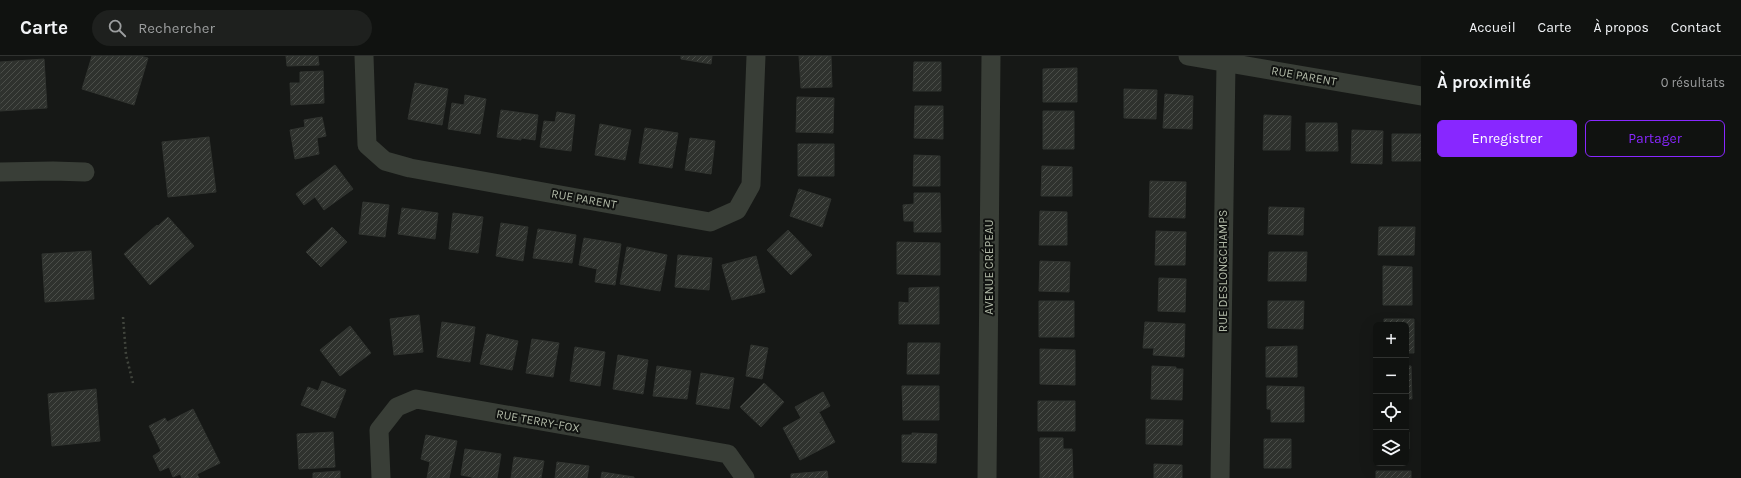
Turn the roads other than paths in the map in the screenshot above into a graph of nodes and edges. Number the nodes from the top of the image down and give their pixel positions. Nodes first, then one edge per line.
1 (364, 56) edge
2 (756, 56) edge
3 (991, 56) edge
4 (1188, 56) edge
5 (1226, 63) junction
6 (1421, 96) edge
7 (0, 172) edge
8 (85, 172) dead end
9 (381, 478) edge
10 (745, 478) edge
11 (987, 478) edge
12 (1220, 478) edge

1 - 2 street, RUE PARENT
3 - 11 street, AVENUE CRÉPEAU
4 - 5 street, RUE PARENT
5 - 6 street, RUE PARENT
5 - 12 street, RUE DESLONGCHAMPS
7 - 8 street
9 - 10 street, RUE TERRY-FOX

